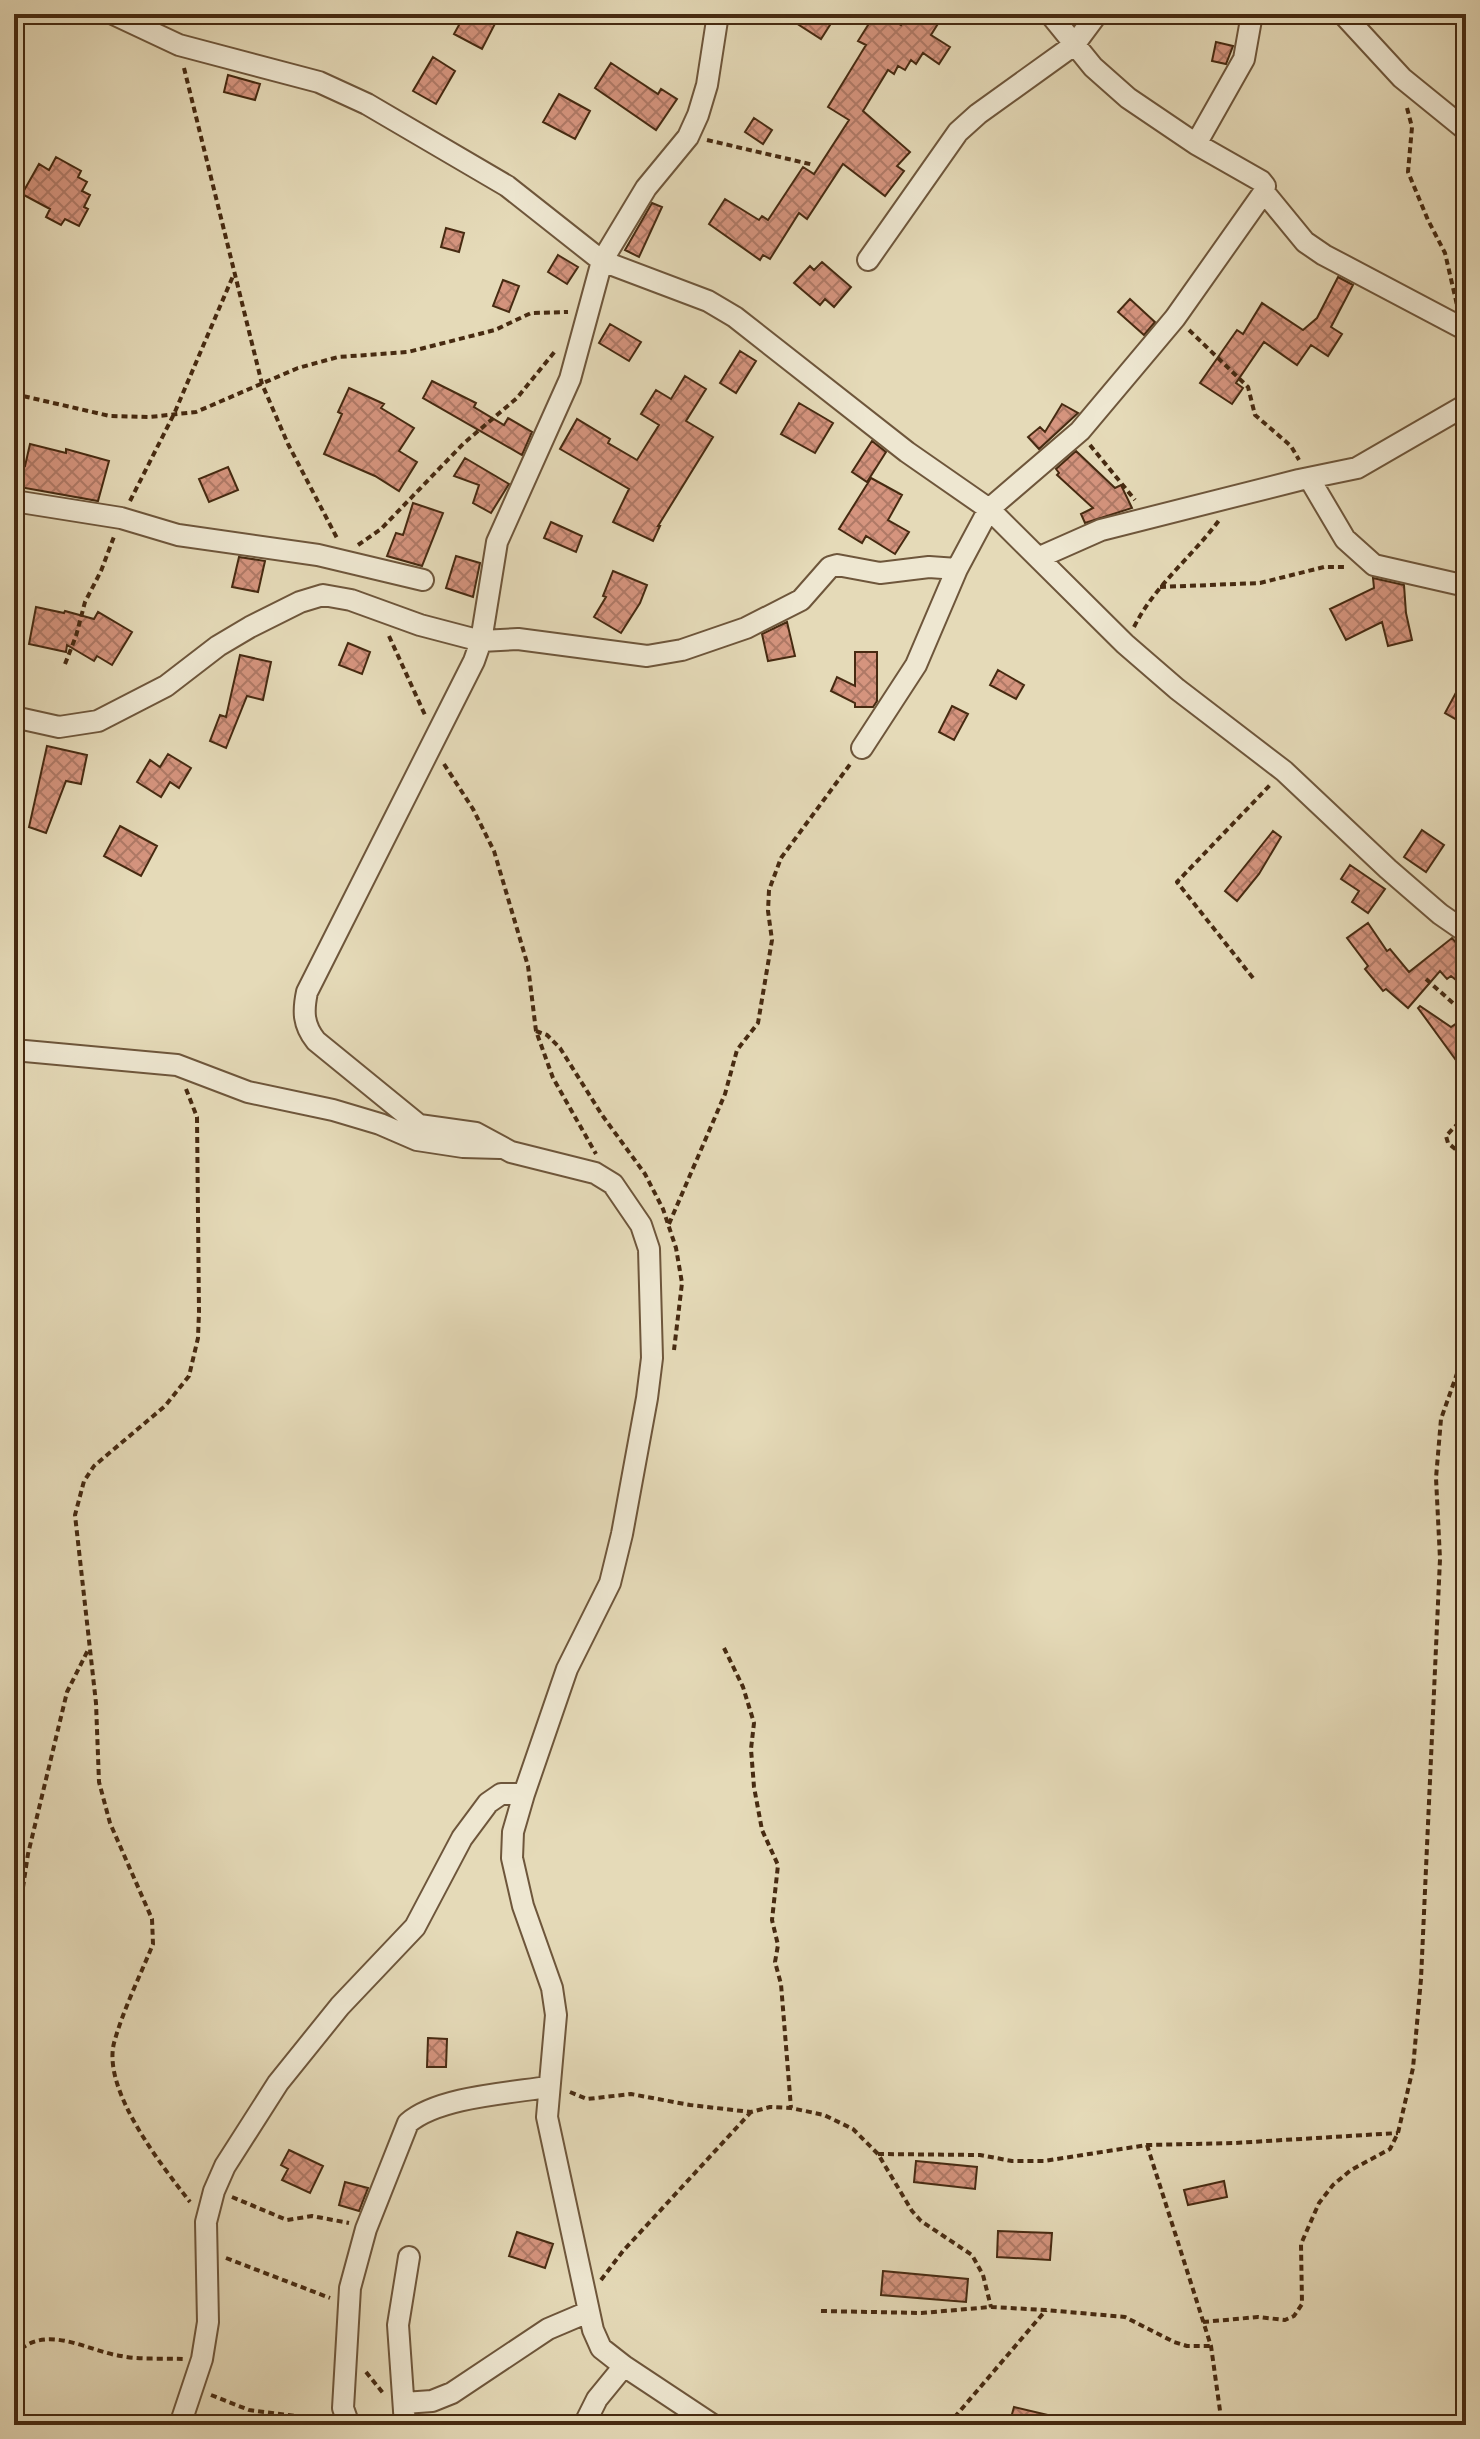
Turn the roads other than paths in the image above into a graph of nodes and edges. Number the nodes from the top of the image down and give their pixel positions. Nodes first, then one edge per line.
1 (113, 14) edge
2 (1050, 14) edge
3 (1097, 14) edge
4 (1252, 14) edge
5 (1343, 14) edge
6 (717, 20) edge
7 (1074, 45) junction
8 (1466, 130) edge
9 (1196, 144) junction
10 (1264, 192) junction
11 (868, 260) dead end
12 (602, 261) junction
13 (1464, 329) edge
14 (1466, 405) edge
15 (1309, 478) junction
16 (14, 501) edge
17 (989, 509) junction
18 (1040, 557) junction
19 (957, 569) junction
20 (423, 580) dead end
21 (1466, 586) edge
22 (481, 641) junction
23 (14, 717) edge
24 (862, 748) road end
25 (1466, 932) edge
26 (14, 1050) edge
27 (503, 1148) junction
28 (524, 1794) junction
29 (548, 2087) junction
30 (409, 2257) dead end
31 (587, 2305) junction
32 (624, 2366) junction
33 (396, 2400) junction
34 (348, 2424) edge
35 (180, 2425) edge
36 (405, 2425) edge
37 (584, 2425) edge
38 (713, 2425) edge

1 - 12 street
2 - 7 street
3 - 7 street
4 - 9 street
5 - 8 street
6 - 12 street
7 - 9 street
7 - 11 street
9 - 10 street
10 - 13 street
10 - 17 street
12 - 17 street
12 - 22 street
14 - 15 street
15 - 18 street
15 - 21 street
16 - 20 street
17 - 18 street
17 - 19 street
18 - 25 street
19 - 22 street
19 - 24 street
22 - 23 street
22 - 27 street
26 - 27 street
27 - 28 street
28 - 29 street
28 - 35 street
29 - 31 street
29 - 34 street
30 - 33 street
31 - 32 street
31 - 33 street
32 - 37 street
32 - 38 street
33 - 36 street

